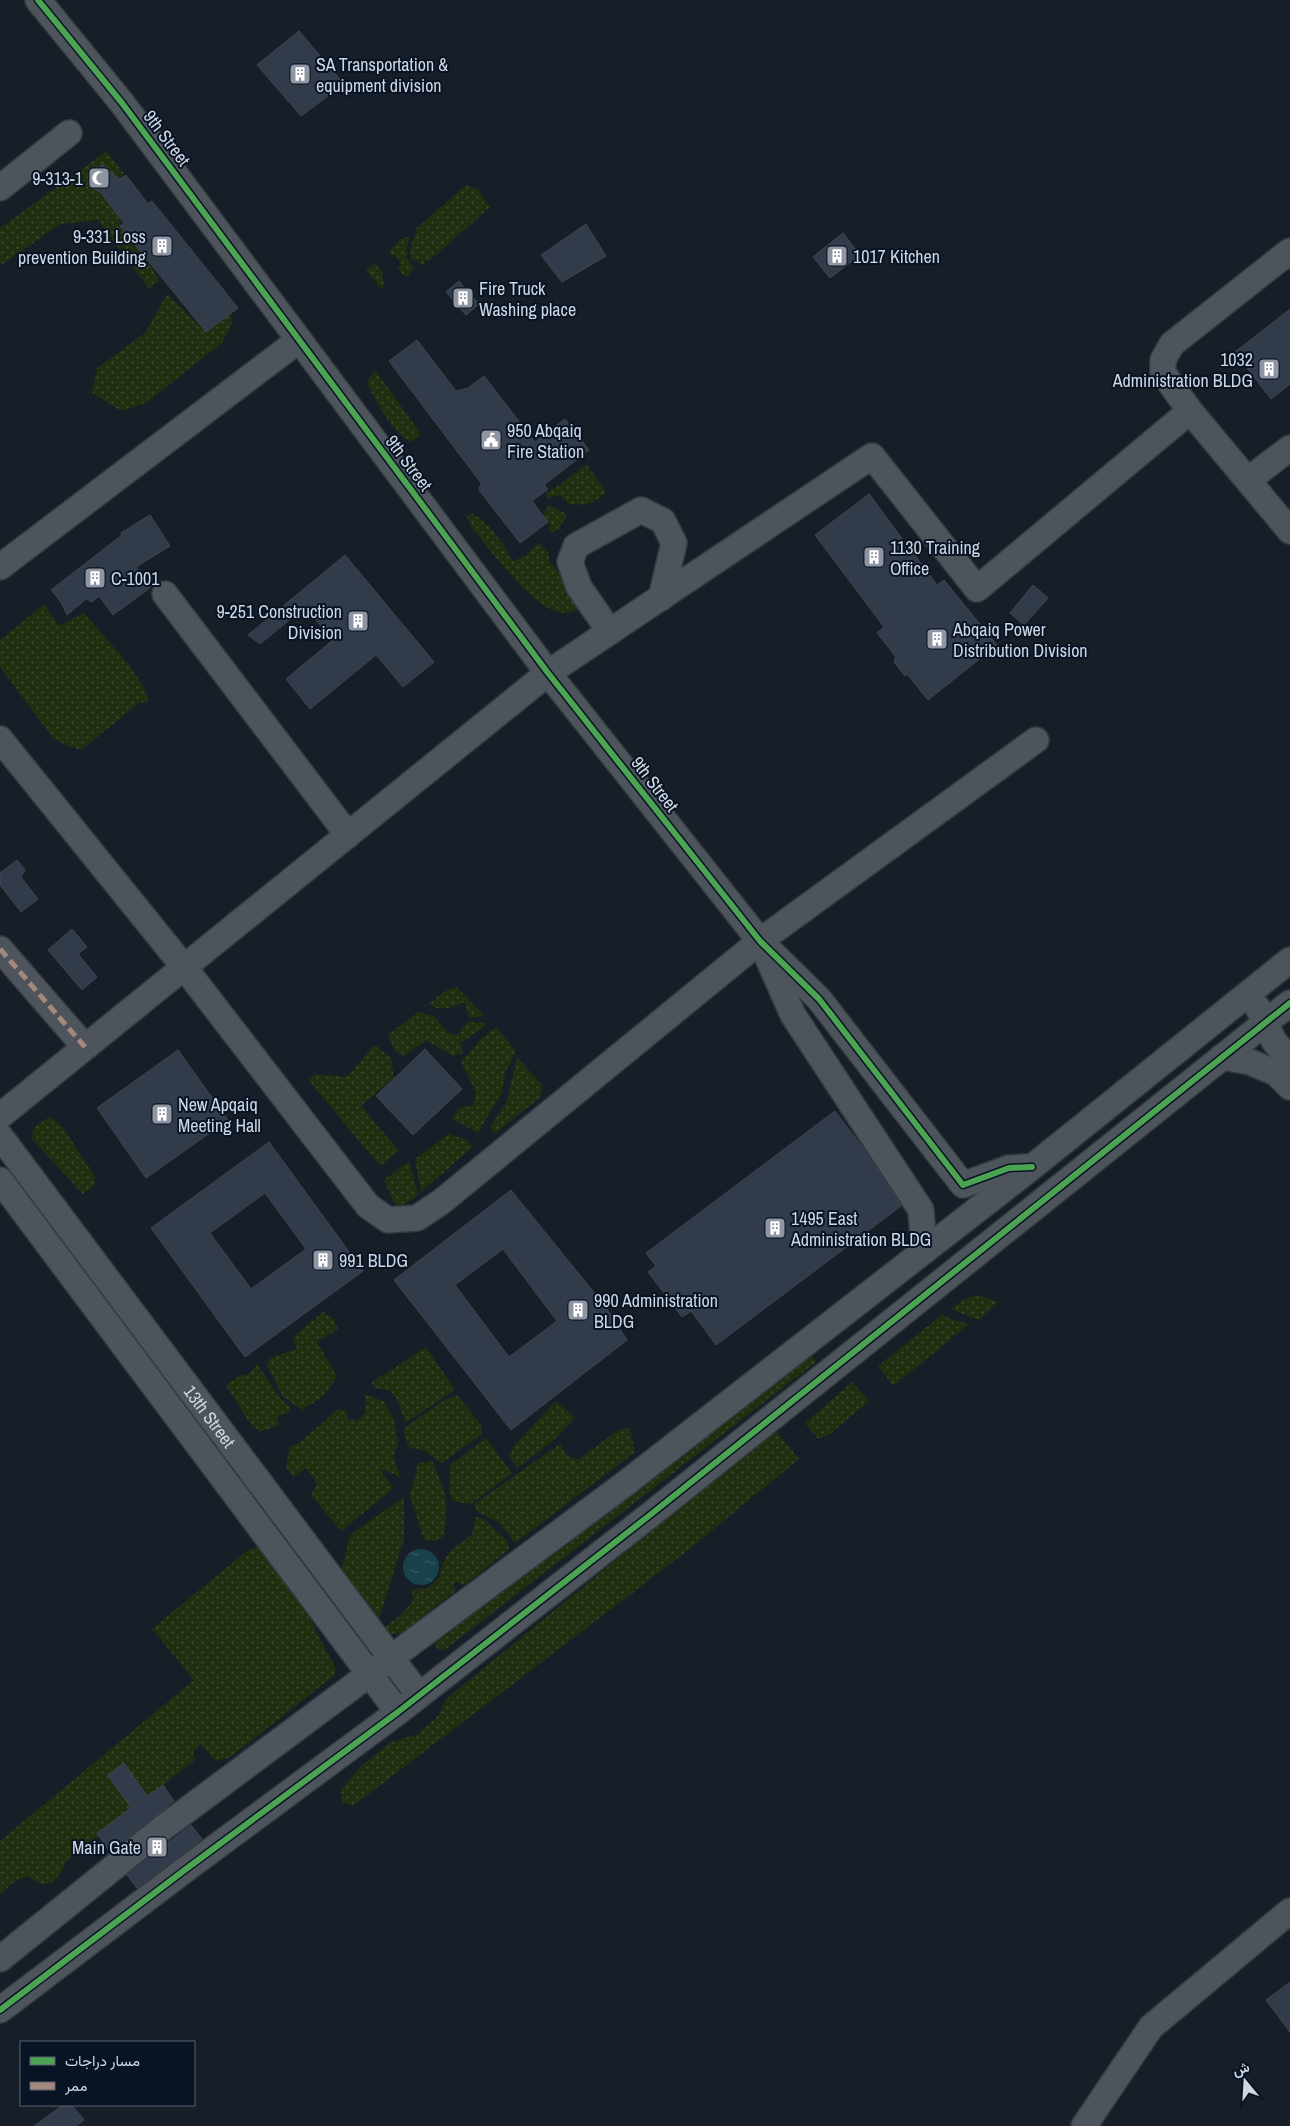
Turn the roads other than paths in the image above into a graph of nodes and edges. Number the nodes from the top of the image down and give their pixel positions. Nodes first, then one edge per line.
1 (38, 0) edge
2 (68, 133) dead end
3 (0, 188) edge
4 (1290, 251) edge
5 (299, 340) junction
6 (1190, 410) junction
7 (1290, 448) edge
8 (1248, 480) junction
9 (1290, 531) edge
10 (0, 567) edge
11 (165, 594) dead end
12 (661, 598) junction
13 (610, 632) junction
14 (548, 673) junction
15 (0, 739) edge
16 (1036, 740) dead end
17 (348, 835) junction
18 (760, 941) junction
19 (0, 949) edge
20 (1290, 960) edge
21 (184, 967) junction
22 (1258, 986) junction
23 (1289, 1006) edge
24 (1265, 1023) junction
25 (85, 1047) junction
26 (1222, 1057) junction
27 (1290, 1061) edge
28 (1290, 1087) edge
29 (0, 1116) edge
30 (0, 1136) edge
31 (1032, 1167) junction
32 (0, 1180) edge
33 (924, 1251) junction
34 (391, 1658) junction
35 (369, 1674) junction
36 (420, 1696) junction
37 (398, 1712) junction
38 (1290, 1911) edge
39 (0, 1959) edge
40 (0, 2010) edge
41 (1084, 2126) edge

1 - 5 street, 9th Street
2 - 3 street
4 - 6 street
5 - 10 street
5 - 14 street, 9th Street
6 - 8 street
6 - 12 street
7 - 8 street
8 - 9 street
11 - 17 street
12 - 13 street
12 - 13 street
13 - 14 street
14 - 17 street
14 - 18 street, 9th Street
15 - 21 street
16 - 18 street
17 - 21 street
18 - 21 street
18 - 31 street
18 - 33 street
19 - 25 street
20 - 22 street
21 - 25 street
22 - 23 street
22 - 24 street
22 - 31 street
23 - 24 street
24 - 26 street
24 - 27 street
25 - 29 street
26 - 28 street
26 - 36 street
30 - 34 street, 13th Street
31 - 33 street
32 - 35 street, 13th Street
33 - 34 street
34 - 35 street
34 - 36 street, 13th Street
35 - 37 street, 13th Street
35 - 39 street
36 - 37 street
37 - 40 street
38 - 41 street

